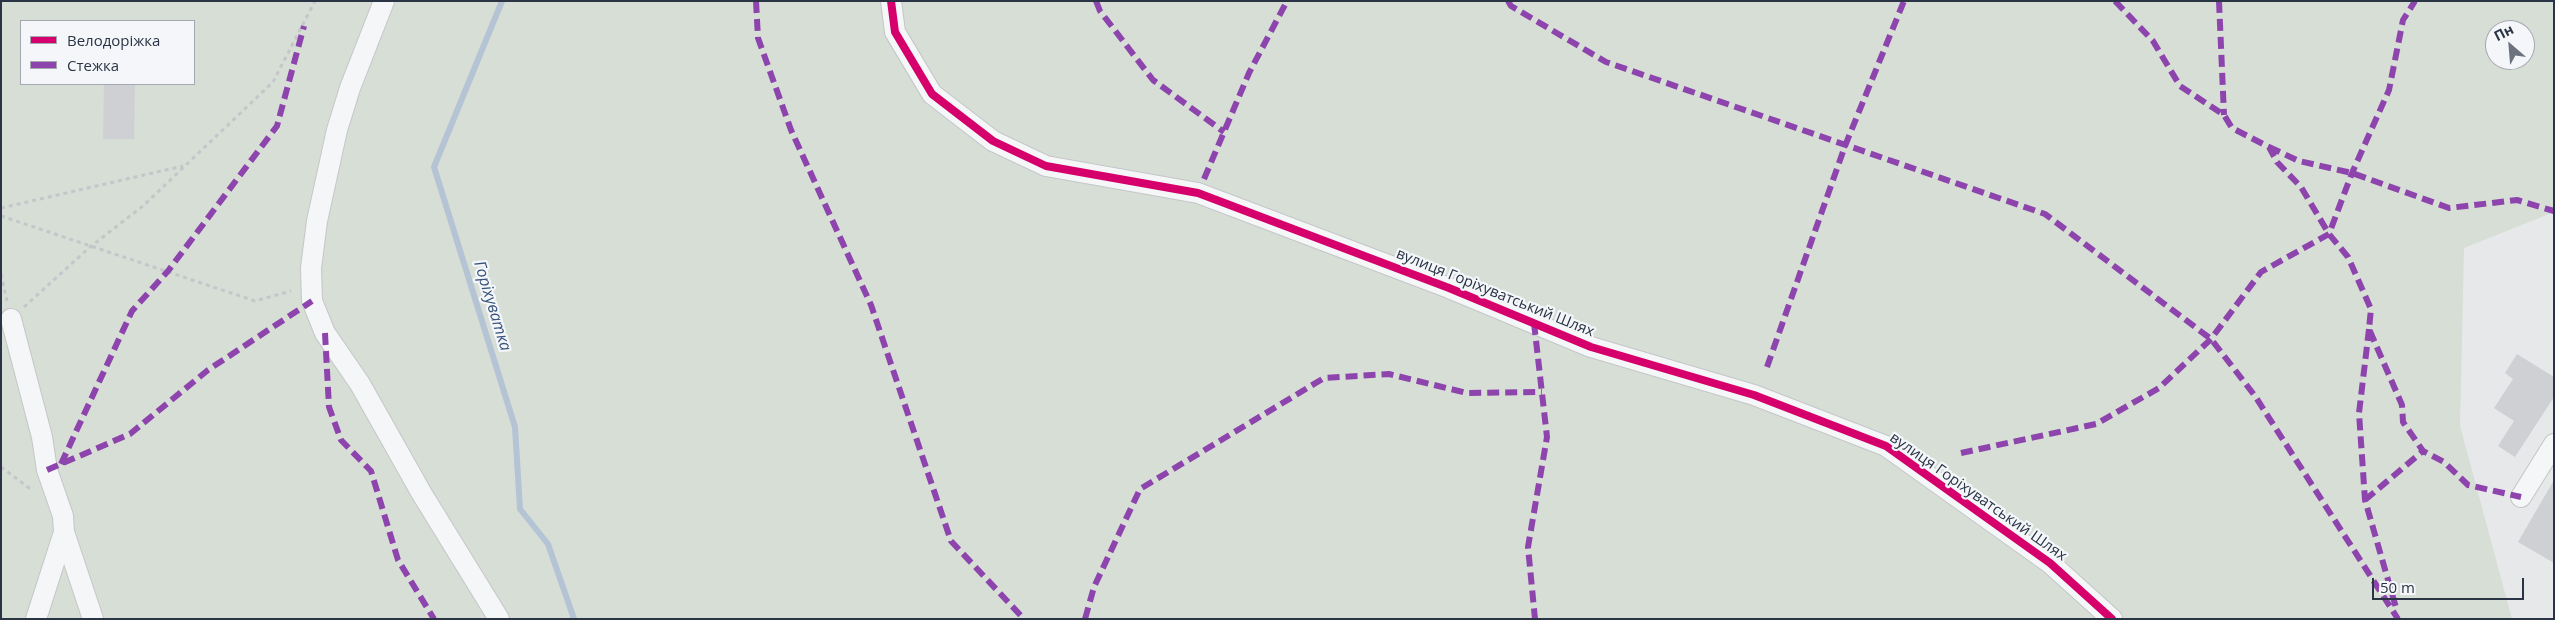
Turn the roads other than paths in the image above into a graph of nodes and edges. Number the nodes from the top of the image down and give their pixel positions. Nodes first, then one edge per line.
1 (384, 1) edge
2 (891, 1) edge
3 (11, 319) road end
4 (2551, 454) edge
5 (2521, 497) dead end
6 (64, 532) junction
7 (36, 619) edge
8 (93, 619) edge
9 (499, 619) edge
10 (2112, 619) edge

1 - 9 street
2 - 10 street, вулиця Горіхуватський Шлях
3 - 6 street
4 - 5 street
6 - 7 street
6 - 8 street

